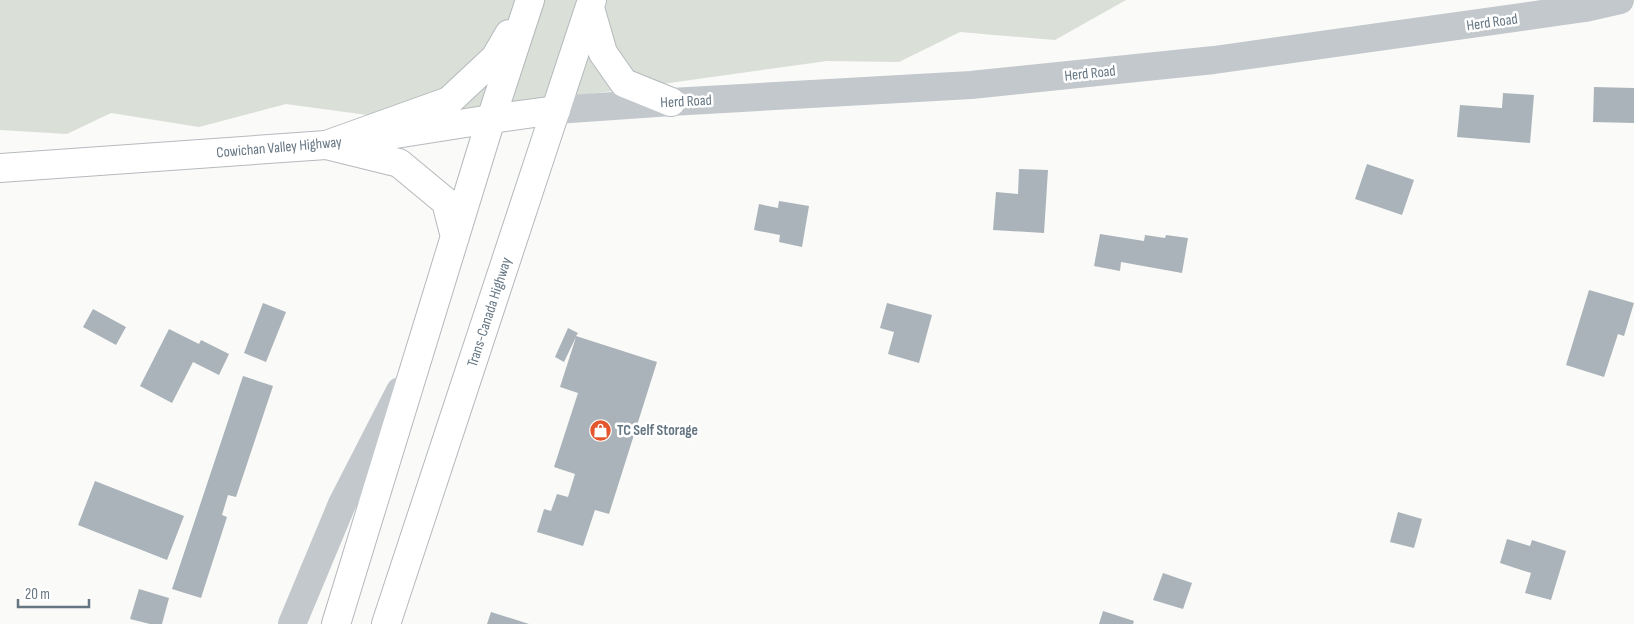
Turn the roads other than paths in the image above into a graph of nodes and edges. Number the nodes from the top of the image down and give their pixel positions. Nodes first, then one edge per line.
1 (1620, 0) edge
2 (529, 1) edge
3 (591, 4) edge
4 (671, 102) junction
5 (556, 110) junction
6 (491, 119) junction
7 (326, 144) junction
8 (0, 168) edge
9 (455, 237) junction
10 (421, 350) junction
11 (292, 624) edge
12 (336, 624) edge
13 (386, 624) edge

1 - 4 street, Herd Road
2 - 6 main road
2 - 7 main road
3 - 4 main road
3 - 5 main road, Trans-Canada Highway
4 - 5 street, Herd Road
5 - 6 main road, Cowichan Valley Highway
5 - 13 main road, Trans-Canada Highway
6 - 7 main road, Cowichan Valley Highway
6 - 9 main road
7 - 8 main road, Cowichan Valley Highway
7 - 9 main road
9 - 10 main road
10 - 11 street
10 - 12 main road

